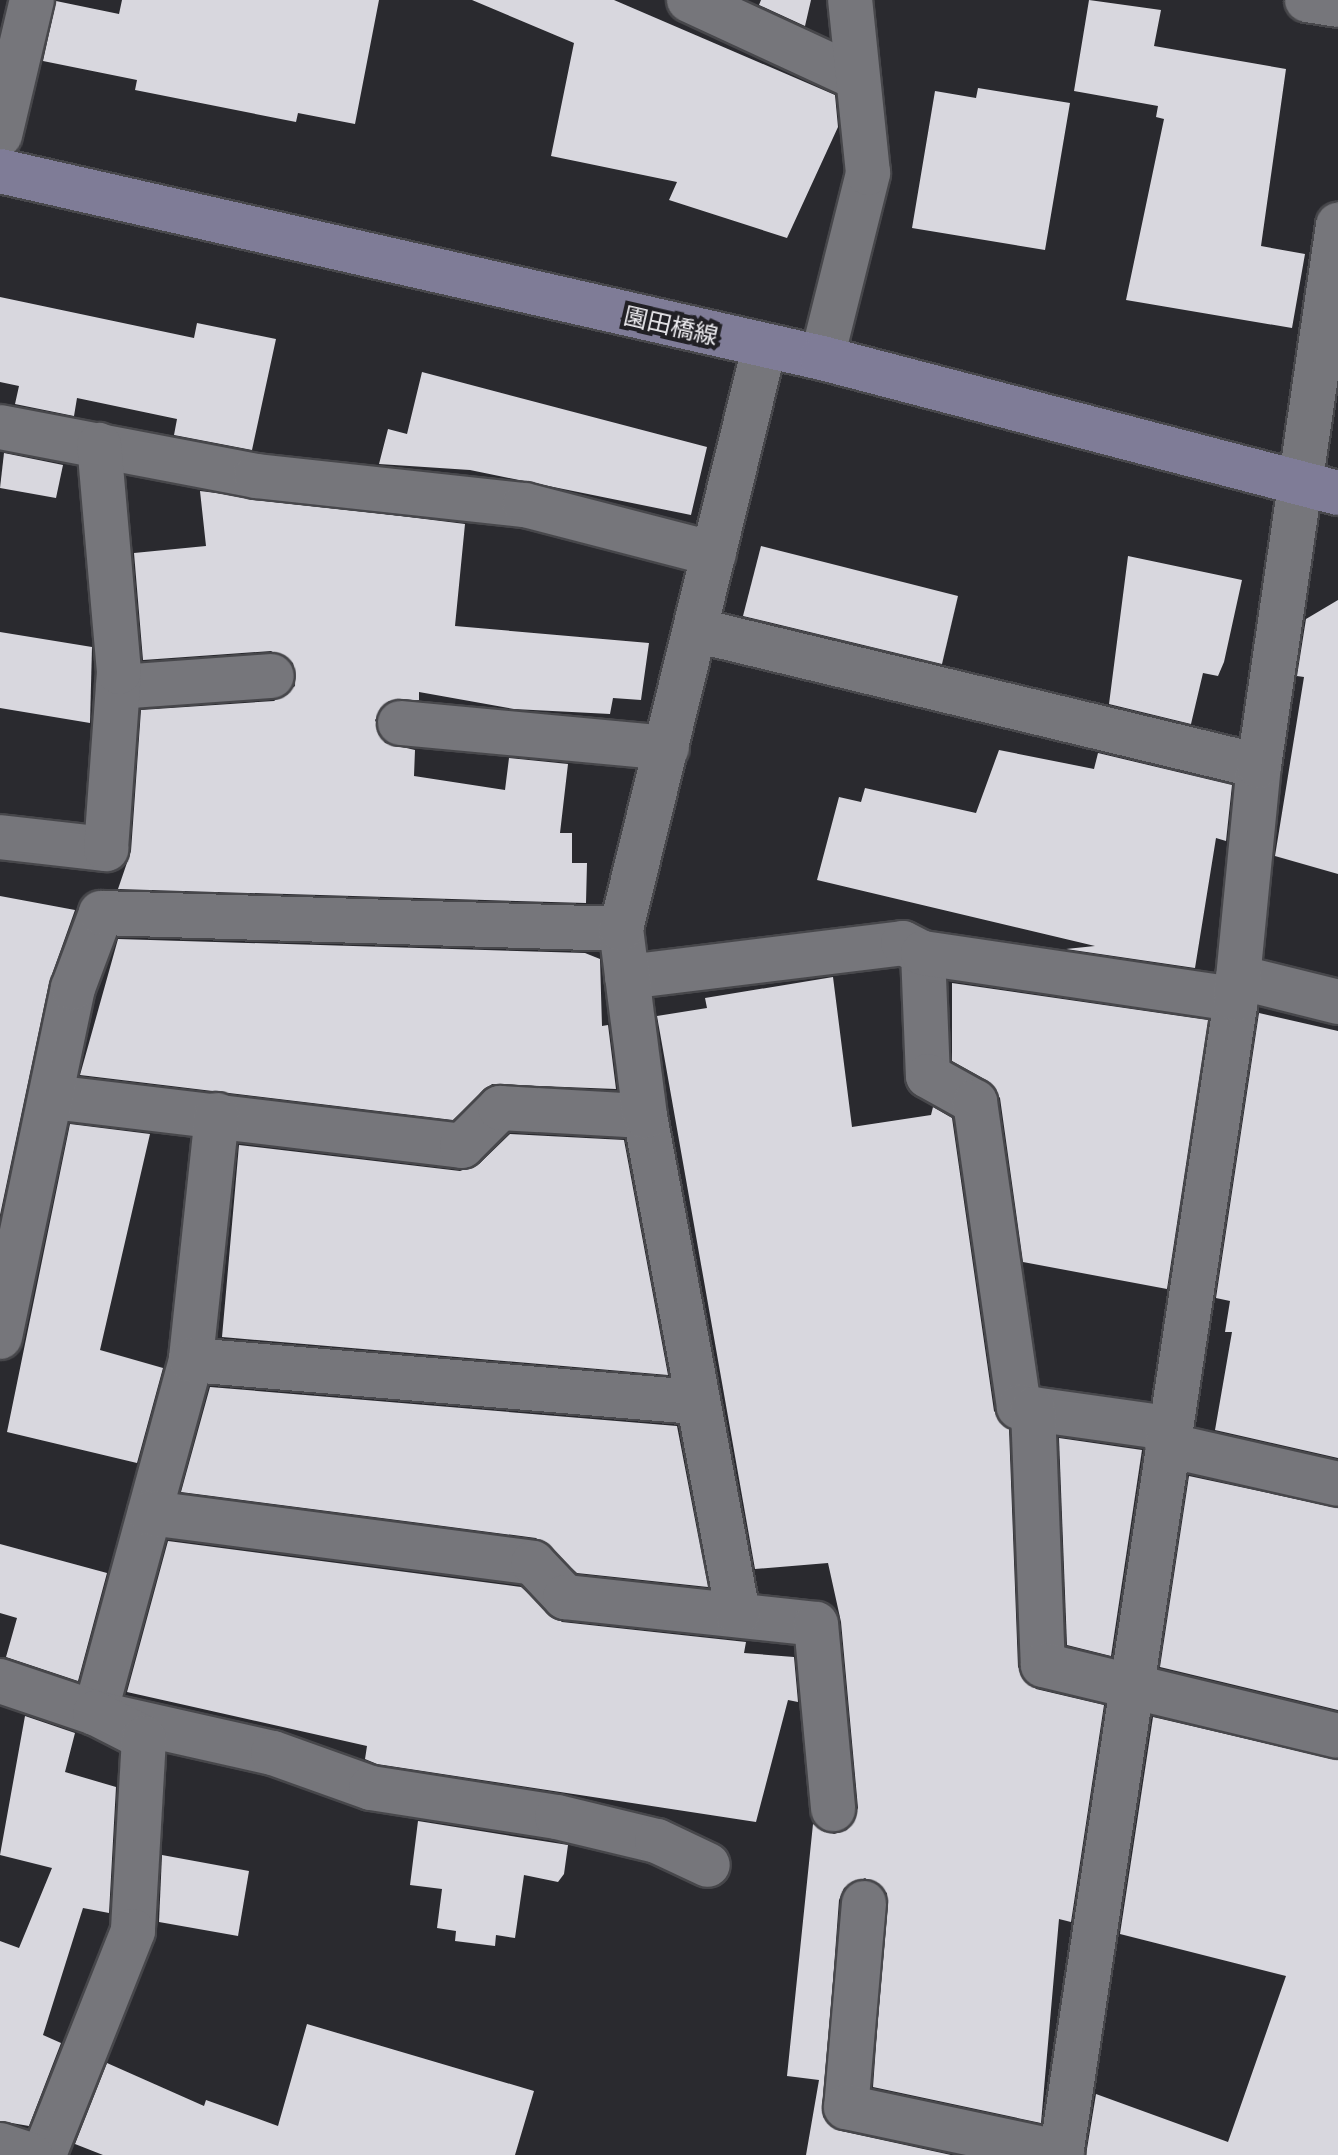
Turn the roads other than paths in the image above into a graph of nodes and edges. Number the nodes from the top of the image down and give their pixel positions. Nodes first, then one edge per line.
1 (32, 0) edge
2 (689, 0) edge
3 (850, 0) edge
4 (1307, 0) edge
5 (1338, 5) edge
6 (856, 77) junction
7 (0, 135) edge
8 (0, 171) edge
9 (1338, 225) edge
10 (764, 348) junction
11 (822, 358) junction
12 (0, 427) edge
13 (99, 445) junction
14 (1321, 489) edge
15 (714, 554) junction
16 (695, 630) junction
17 (272, 676) dead end
18 (118, 687) junction
19 (400, 723) dead end
20 (667, 748) junction
21 (1259, 766) junction
22 (0, 837) edge
23 (621, 929) junction
24 (923, 953) junction
25 (627, 977) junction
26 (1237, 988) junction
27 (1338, 1002) edge
28 (52, 1097) junction
29 (217, 1115) junction
30 (645, 1116) junction
31 (0, 1337) edge
32 (191, 1360) junction
33 (695, 1402) junction
34 (1033, 1409) junction
35 (1167, 1437) junction
36 (1338, 1484) edge
37 (150, 1513) junction
38 (738, 1614) junction
39 (0, 1681) edge
40 (1134, 1689) junction
41 (95, 1713) junction
42 (1338, 1736) edge
43 (833, 1809) dead end
44 (708, 1865) dead end
45 (864, 1903) dead end
46 (0, 2145) edge
47 (1062, 2154) edge
48 (30, 2155) edge
49 (44, 2155) edge

1 - 7 street
2 - 6 street
3 - 6 street
4 - 5 street
6 - 11 street
8 - 10 street, 園田橋線
9 - 14 street
10 - 11 street, 園田橋線
10 - 15 street
11 - 14 street, 園田橋線
12 - 13 street
13 - 15 street
13 - 18 street
14 - 21 street
15 - 16 street
16 - 20 street
16 - 21 street
17 - 18 street
18 - 22 street
19 - 20 street
20 - 23 street
21 - 26 street
23 - 25 street
23 - 28 street
24 - 25 street
24 - 26 street
24 - 34 street
25 - 30 street
26 - 27 street
26 - 35 street
28 - 29 street
28 - 31 street
29 - 30 street
29 - 32 street
30 - 33 street
32 - 33 street
32 - 37 street
33 - 38 street
34 - 35 street
34 - 40 street
35 - 36 street
35 - 40 street
37 - 38 street
37 - 41 street
38 - 43 street
39 - 41 street
40 - 42 street
40 - 47 street
41 - 44 street
41 - 49 street
45 - 47 street
46 - 48 street

